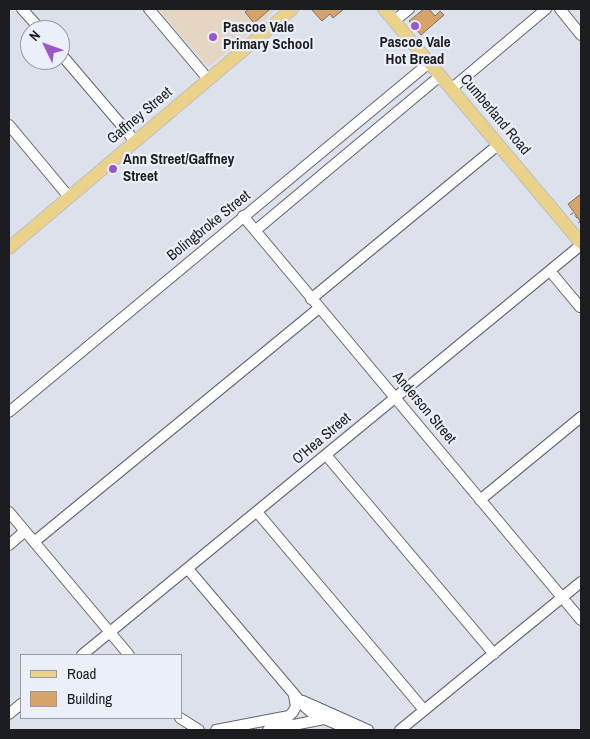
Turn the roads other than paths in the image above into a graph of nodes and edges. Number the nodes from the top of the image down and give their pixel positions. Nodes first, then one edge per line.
1 (149, 9) edge
2 (292, 9) edge
3 (384, 9) edge
4 (409, 9) edge
5 (546, 9) edge
6 (560, 9) edge
7 (394, 21) junction
8 (581, 35) edge
9 (429, 63) junction
10 (70, 65) edge
11 (440, 76) junction
12 (208, 80) junction
13 (451, 89) junction
14 (9, 125) edge
15 (135, 141) junction
16 (336, 141) junction
17 (498, 145) junction
18 (348, 154) junction
19 (69, 197) junction
20 (243, 216) junction
21 (256, 230) junction
22 (581, 244) edge
23 (10, 246) edge
24 (550, 271) junction
25 (311, 299) junction
26 (580, 307) edge
27 (319, 308) junction
28 (395, 398) junction
29 (9, 412) edge
30 (581, 417) edge
31 (326, 455) junction
32 (480, 500) junction
33 (9, 512) edge
34 (257, 512) junction
35 (25, 532) junction
36 (34, 542) junction
37 (9, 545) edge
38 (188, 568) junction
39 (581, 582) edge
40 (562, 598) junction
41 (581, 620) edge
42 (110, 633) junction
43 (83, 654) edge
44 (127, 654) edge
45 (494, 654) junction
46 (292, 693) junction
47 (20, 705) edge
48 (424, 710) junction
49 (9, 714) edge
50 (324, 718) junction
51 (182, 719) edge
52 (199, 730) edge
53 (216, 730) edge
54 (268, 730) edge
55 (350, 730) edge
56 (368, 730) edge
57 (400, 730) edge

1 - 12 street
2 - 12 main road, Gaffney Street
3 - 7 main road, Cumberland Road
4 - 7 street
5 - 13 street
6 - 8 street
7 - 9 main road, Cumberland Road
9 - 11 main road, Cumberland Road
9 - 16 street, Bolingbroke Street
10 - 15 street
11 - 13 main road, Cumberland Road
11 - 18 street
12 - 15 main road, Gaffney Street
13 - 17 main road, Cumberland Road
14 - 19 street
15 - 19 main road, Gaffney Street
16 - 18 street
16 - 20 street, Bolingbroke Street
17 - 22 main road, Cumberland Road
17 - 25 street
18 - 21 street
19 - 23 main road, Gaffney Street
20 - 21 street, Anderson Street
20 - 29 street, Bolingbroke Street
21 - 25 street, Anderson Street
22 - 24 street, O'Hea Street
24 - 26 street
24 - 28 street, O'Hea Street
25 - 27 street, Anderson Street
27 - 28 street, Anderson Street
27 - 36 street
28 - 31 street, O'Hea Street
28 - 32 street, Anderson Street
30 - 32 street
31 - 34 street, O'Hea Street
31 - 45 street
32 - 40 street, Anderson Street
33 - 35 street
34 - 38 street, O'Hea Street
34 - 48 street
35 - 36 street
35 - 37 street
36 - 42 street
38 - 42 street, O'Hea Street
38 - 46 street
39 - 40 street
40 - 41 street, Anderson Street
40 - 45 street
42 - 43 street, O'Hea Street
42 - 44 street
45 - 48 street
46 - 50 street
46 - 53 street
46 - 56 street
47 - 49 street
48 - 57 street
50 - 54 street
50 - 55 street
51 - 52 street

